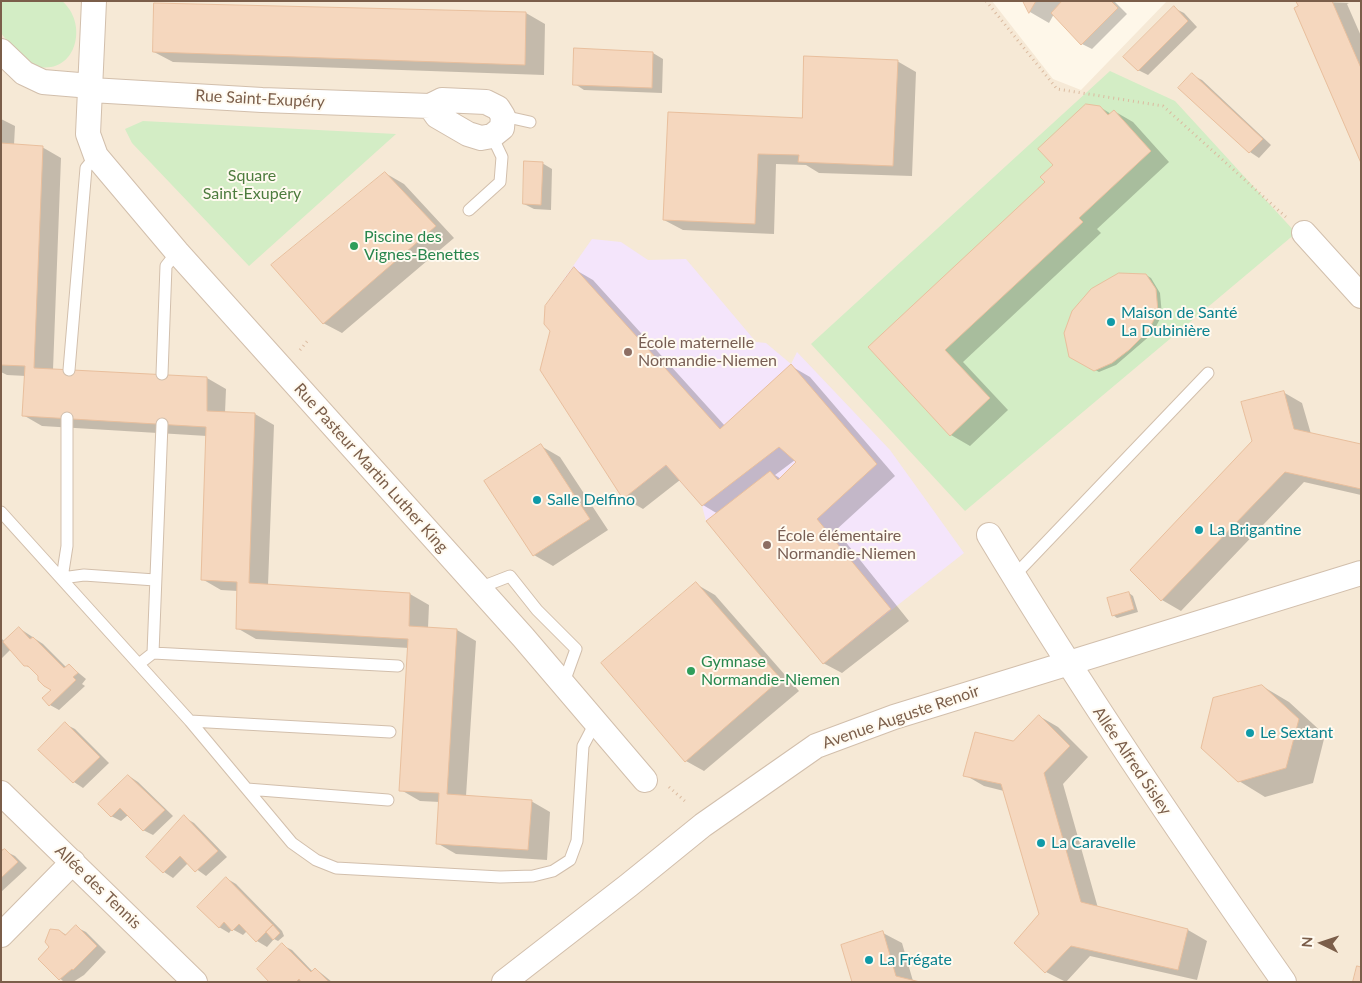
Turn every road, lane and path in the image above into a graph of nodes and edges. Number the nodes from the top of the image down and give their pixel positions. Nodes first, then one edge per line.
1 (94, 1) edge
2 (986, 1) edge
3 (1, 51) edge
4 (91, 88) junction
5 (430, 106) junction
6 (530, 122) dead end
7 (498, 126) junction
8 (96, 156) junction
9 (469, 210) dead end
10 (1304, 233) joint
11 (178, 252) junction
12 (1361, 296) edge
13 (69, 370) dead end
14 (1208, 373) dead end
15 (162, 374) dead end
16 (67, 418) dead end
17 (162, 424) dead end
18 (1, 512) edge
19 (989, 534) dead end
20 (1361, 573) edge
21 (1014, 576) junction
22 (62, 578) junction
23 (155, 580) junction
24 (478, 588) junction
25 (153, 653) junction
26 (1067, 662) junction
27 (139, 664) junction
28 (398, 666) dead end
29 (563, 685) junction
30 (190, 720) junction
31 (595, 723) junction
32 (390, 732) dead end
33 (645, 780) dead end
34 (247, 789) junction
35 (676, 792) dead end
36 (1, 793) edge
37 (388, 800) dead end
38 (688, 803) dead end
39 (73, 862) junction
40 (1, 935) edge
41 (195, 982) edge
42 (504, 982) edge
43 (1284, 982) edge

1 - 4 street
2 - 10 path
3 - 4 street, Rue Saint-Exupéry
4 - 5 street, Rue Saint-Exupéry
4 - 8 street
5 - 7 street
5 - 7 street, Rue Saint-Exupéry
6 - 7 lane
7 - 9 lane
8 - 11 street, Rue Pasteur Martin Luther King
8 - 13 lane
10 - 12 street
11 - 15 lane
11 - 24 street, Rue Pasteur Martin Luther King
14 - 21 lane
16 - 22 lane
17 - 23 lane
18 - 22 lane
19 - 21 street, Allée Alfred Sisley
20 - 26 street, Avenue Auguste Renoir
21 - 26 street, Allée Alfred Sisley
22 - 23 lane
22 - 27 lane
23 - 25 lane
24 - 29 street, Rue Pasteur Martin Luther King
24 - 29 lane
25 - 27 lane
25 - 28 lane
26 - 42 street, Avenue Auguste Renoir
26 - 43 street, Allée Alfred Sisley
27 - 30 lane
29 - 31 street, Rue Pasteur Martin Luther King
30 - 32 lane
30 - 34 lane
31 - 33 street, Rue Pasteur Martin Luther King
31 - 34 lane
34 - 37 lane
35 - 38 path
36 - 39 street, Allée des Tennis
39 - 40 street
39 - 41 street, Allée des Tennis

